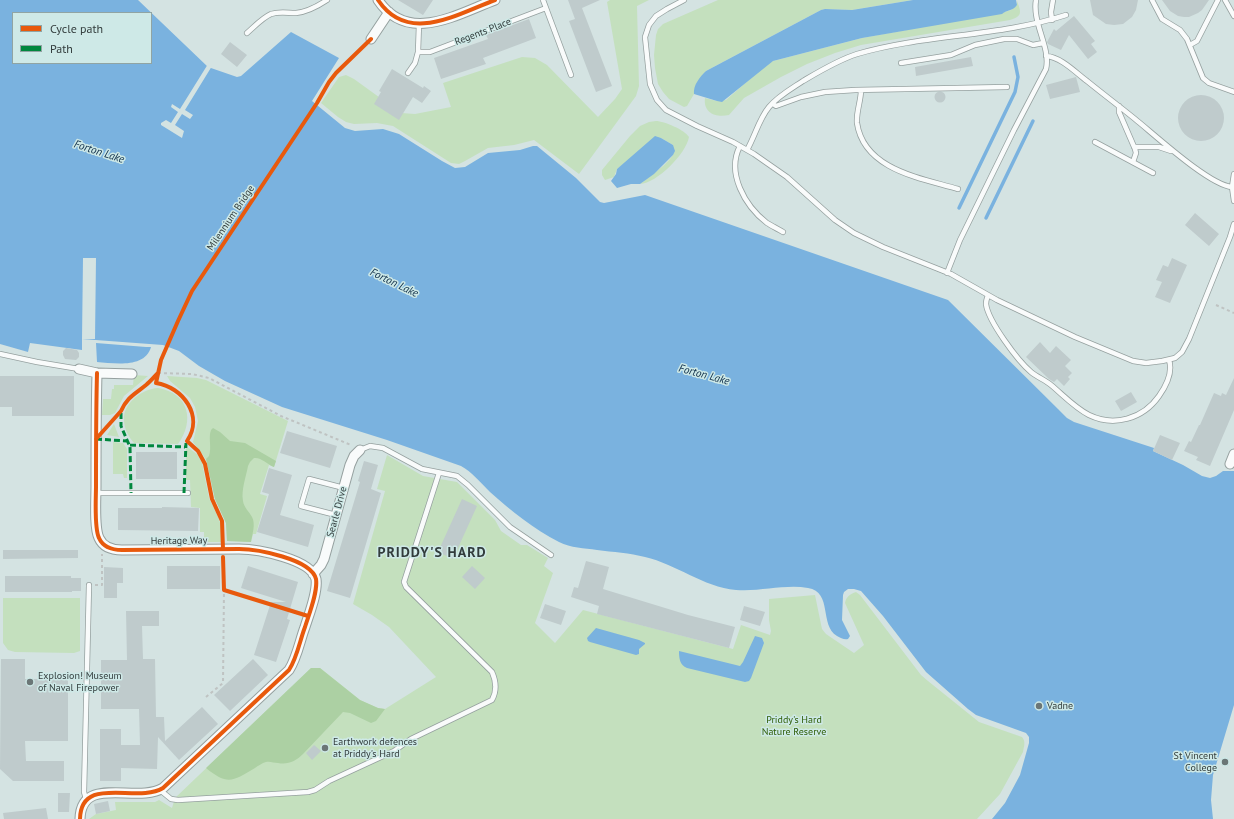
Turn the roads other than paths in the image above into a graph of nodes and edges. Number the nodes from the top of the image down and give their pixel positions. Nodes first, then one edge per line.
1 (327, 0) edge
2 (378, 0) edge
3 (495, 0) edge
4 (543, 0) edge
5 (684, 0) edge
6 (1036, 0) edge
7 (1053, 0) edge
8 (1152, 0) edge
9 (1218, 0) edge
10 (1226, 0) edge
11 (546, 8) junction
12 (389, 12) junction
13 (1066, 15) dead end
14 (1234, 16) edge
15 (1052, 20) junction
16 (1038, 23) junction
17 (419, 24) junction
18 (247, 33) dead end
19 (371, 39) dead end
20 (1043, 43) junction
21 (1190, 45) junction
22 (418, 52) junction
23 (1046, 56) junction
24 (901, 63) dead end
25 (408, 73) dead end
26 (571, 75) dead end
27 (1007, 87) dead end
28 (861, 90) junction
29 (1234, 92) edge
30 (772, 104) junction
31 (1119, 106) junction
32 (1095, 142) dead end
33 (740, 146) junction
34 (1134, 147) junction
35 (747, 150) junction
36 (1178, 154) junction
37 (1133, 162) junction
38 (1152, 173) dead end
39 (1234, 174) edge
40 (1232, 187) junction
41 (958, 189) dead end
42 (1234, 201) edge
43 (1234, 224) edge
44 (783, 232) dead end
45 (947, 273) junction
46 (988, 295) junction
47 (0, 354) edge
48 (1170, 360) junction
49 (79, 369) joint
50 (97, 373) junction
51 (132, 374) dead end
52 (361, 450) joint
53 (1234, 454) edge
54 (1230, 464) dead end
55 (439, 473) junction
56 (344, 488) junction
57 (96, 493) junction
58 (188, 493) dead end
59 (336, 515) junction
60 (551, 554) dead end
61 (313, 574) junction
62 (89, 585) road end
63 (160, 790) junction
64 (86, 800) junction
65 (80, 819) edge

1 - 18 lane
2 - 12 street
3 - 17 street
4 - 11 lane
5 - 33 lane
6 - 16 lane
7 - 15 lane
8 - 21 lane
9 - 21 lane
10 - 14 lane
11 - 22 lane, Regents Place
11 - 26 lane
12 - 17 street
12 - 19 street
13 - 15 lane
15 - 16 lane
16 - 20 lane
16 - 30 lane
17 - 22 lane
20 - 23 lane
20 - 24 lane
21 - 29 lane
22 - 25 lane
23 - 31 lane
23 - 45 lane
27 - 28 lane
28 - 30 lane
28 - 41 lane
30 - 35 lane
31 - 34 lane
31 - 36 lane
32 - 37 lane
33 - 35 lane
33 - 44 lane
34 - 36 lane
34 - 37 lane
35 - 45 lane
36 - 40 lane
37 - 38 lane
39 - 40 lane
40 - 42 lane
43 - 48 lane
45 - 46 lane
46 - 48 lane
46 - 48 lane
47 - 49 lane
49 - 50 street
50 - 51 street
50 - 57 street
52 - 55 lane
52 - 56 street, Searle Drive
53 - 54 street
55 - 60 lane
55 - 63 lane
56 - 59 street, Searle Drive
56 - 59 lane
57 - 58 lane
57 - 61 street, Heritage Way
59 - 61 street, Searle Drive
61 - 63 street
62 - 64 lane
63 - 64 street
64 - 65 street

